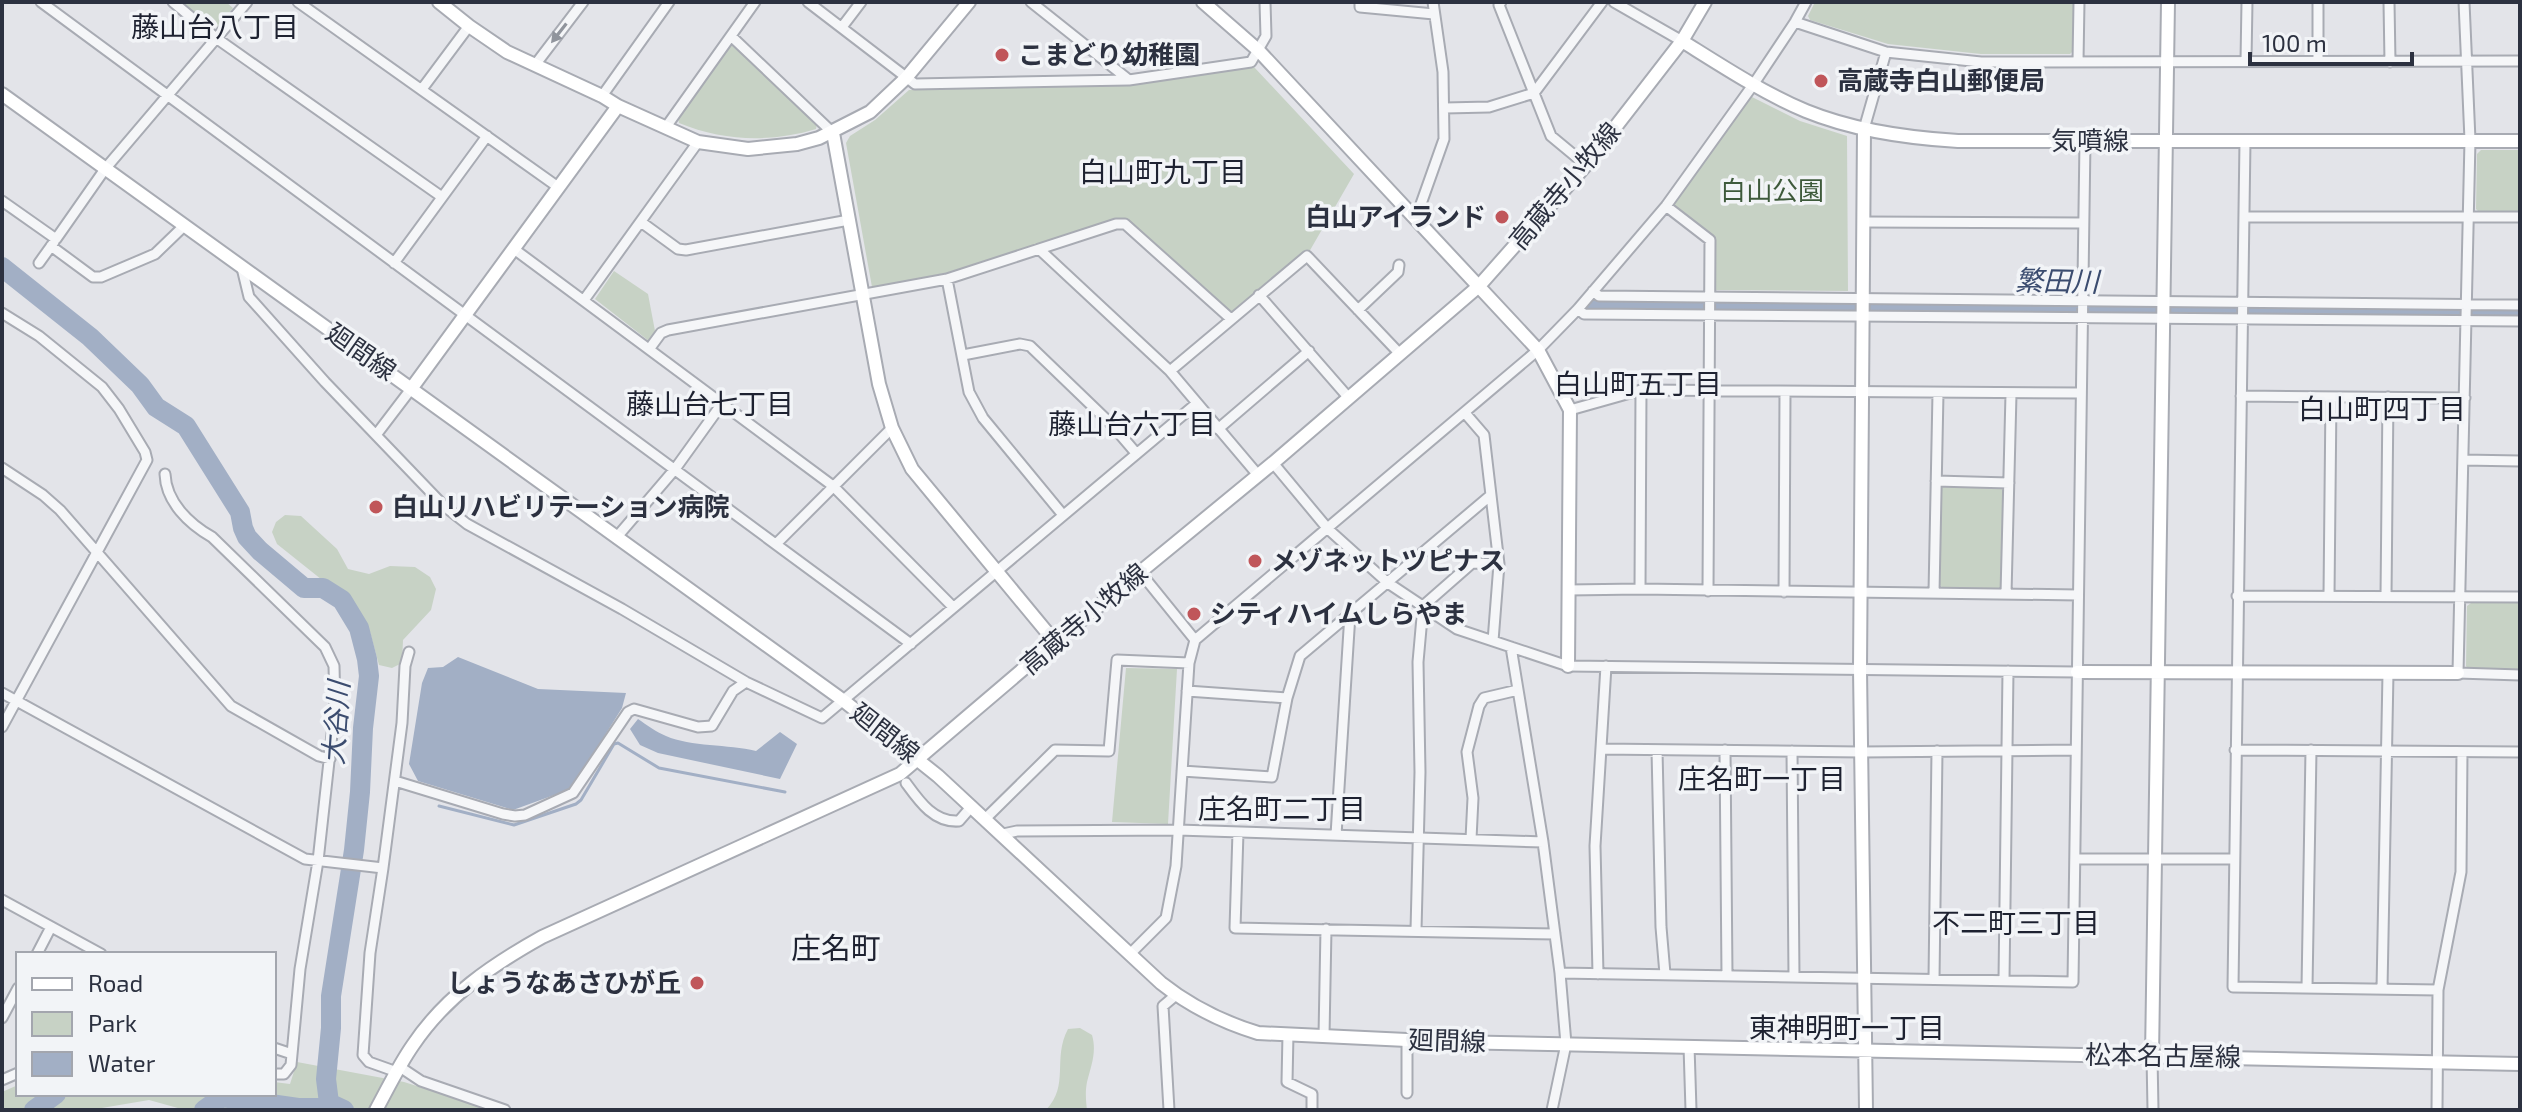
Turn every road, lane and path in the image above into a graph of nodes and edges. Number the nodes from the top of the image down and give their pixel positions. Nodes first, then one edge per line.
1 (42, 2) edge
2 (173, 2) edge
3 (247, 2) edge
4 (298, 2) edge
5 (439, 2) edge
6 (583, 2) edge
7 (669, 2) edge
8 (755, 2) edge
9 (808, 2) edge
10 (861, 2) edge
11 (969, 2) edge
12 (1031, 2) edge
13 (1203, 2) edge
14 (1265, 2) edge
15 (1360, 2) edge
16 (1433, 2) edge
17 (1501, 2) edge
18 (1602, 2) edge
19 (1614, 2) edge
20 (1705, 2) edge
21 (1806, 2) edge
22 (2079, 2) edge
23 (2168, 2) edge
24 (2247, 2) edge
25 (2318, 2) edge
26 (2389, 2) edge
27 (2464, 2) edge
28 (1434, 14) junction
29 (1795, 22) junction
30 (469, 26) junction
31 (842, 27) junction
32 (731, 36) junction
33 (216, 38) junction
34 (1682, 41) junction
35 (1258, 50) junction
36 (1886, 52) junction
37 (2246, 60) junction
38 (2078, 61) junction
39 (2167, 61) junction
40 (2318, 61) junction
41 (2467, 61) junction
42 (2520, 61) edge
43 (2390, 62) junction
44 (535, 65) junction
45 (906, 78) junction
46 (1129, 80) junction
47 (1753, 85) junction
48 (422, 89) junction
49 (1534, 93) junction
50 (2, 94) edge
51 (167, 96) junction
52 (602, 96) junction
53 (618, 106) junction
54 (1445, 108) junction
55 (666, 127) junction
56 (1864, 129) junction
57 (833, 133) junction
58 (487, 136) junction
59 (2470, 140) junction
60 (2085, 141) junction
61 (2166, 141) junction
62 (2245, 141) junction
63 (2520, 141) edge
64 (698, 142) junction
65 (1586, 165) junction
66 (105, 169) junction
67 (558, 187) junction
68 (442, 197) junction
69 (2, 201) edge
70 (1666, 206) junction
71 (2469, 216) junction
72 (2244, 217) junction
73 (2520, 217) edge
74 (1416, 218) junction
75 (849, 220) junction
76 (641, 222) junction
77 (1864, 222) junction
78 (2083, 223) junction
79 (184, 226) junction
80 (54, 243) junction
81 (514, 249) junction
82 (1039, 249) junction
83 (39, 263) dead end
84 (394, 263) junction
85 (1399, 265) dead end
86 (242, 268) junction
87 (947, 279) junction
88 (1479, 286) junction
89 (1593, 291) junction
90 (863, 294) junction
91 (1259, 295) junction
92 (1709, 297) junction
93 (1864, 299) junction
94 (584, 300) junction
95 (2083, 301) junction
96 (2163, 301) junction
97 (2242, 303) junction
98 (2467, 303) junction
99 (2520, 305) edge
100 (1578, 309) junction
101 (1358, 310) junction
102 (2, 313) edge
103 (1709, 314) junction
104 (1864, 315) junction
105 (465, 316) junction
106 (2163, 318) junction
107 (1231, 319) junction
108 (2082, 319) junction
109 (2242, 320) junction
110 (2466, 321) junction
111 (2520, 321) edge
112 (650, 348) junction
113 (1538, 350) junction
114 (1309, 351) junction
115 (1400, 354) junction
116 (963, 355) junction
117 (1170, 371) junction
118 (411, 389) junction
119 (1641, 390) junction
120 (1709, 391) junction
121 (1785, 392) junction
122 (1864, 392) junction
123 (1938, 393) junction
124 (2081, 393) junction
125 (2011, 394) junction
126 (2241, 396) junction
127 (1348, 397) junction
128 (2331, 397) junction
129 (2388, 397) junction
130 (2465, 398) junction
131 (1196, 404) junction
132 (721, 405) junction
133 (1570, 410) junction
134 (1465, 413) junction
135 (892, 428) junction
136 (1218, 429) junction
137 (376, 435) junction
138 (1136, 453) junction
139 (2463, 460) junction
140 (2520, 461) edge
141 (1273, 463) junction
142 (2, 468) edge
143 (675, 469) junction
144 (165, 474) dead end
145 (1258, 475) junction
146 (1936, 481) junction
147 (2009, 483) junction
148 (833, 486) junction
149 (1491, 495) junction
150 (1063, 515) junction
151 (1328, 529) junction
152 (616, 538) junction
153 (776, 544) junction
154 (97, 551) junction
155 (1499, 564) junction
156 (997, 571) junction
157 (1140, 572) junction
158 (1388, 583) junction
159 (1640, 589) junction
160 (1568, 590) junction
161 (1708, 591) junction
162 (1784, 592) junction
163 (1861, 593) junction
164 (1934, 593) junction
165 (2006, 594) junction
166 (2078, 595) junction
167 (2237, 596) junction
168 (2329, 596) junction
169 (2386, 596) junction
170 (2520, 597) edge
171 (2460, 598) junction
172 (1423, 606) junction
173 (953, 607) junction
174 (1350, 614) junction
175 (1195, 640) junction
176 (1493, 641) junction
177 (1055, 642) junction
178 (911, 644) junction
179 (1511, 647) junction
180 (409, 652) dead end
181 (1189, 663) junction
182 (1568, 666) junction
183 (1606, 666) junction
184 (1860, 669) junction
185 (2008, 671) junction
186 (2077, 672) junction
187 (2157, 672) junction
188 (2236, 672) junction
189 (2388, 673) junction
190 (2458, 673) junction
191 (2520, 675) edge
192 (746, 682) junction
193 (1518, 690) junction
194 (1187, 691) junction
195 (2, 693) edge
196 (1287, 698) junction
197 (16, 701) junction
198 (844, 701) junction
199 (2, 727) edge
200 (1601, 749) junction
201 (1657, 750) junction
202 (1725, 750) junction
203 (2076, 750) junction
204 (2235, 750) junction
205 (2311, 750) junction
206 (1792, 751) junction
207 (1937, 751) junction
208 (2007, 751) junction
209 (2386, 751) junction
210 (1861, 752) junction
211 (2462, 752) junction
212 (2520, 752) edge
213 (918, 758) junction
214 (330, 759) junction
215 (1182, 771) junction
216 (395, 781) junction
217 (906, 783) dead end
218 (972, 806) junction
219 (986, 818) junction
220 (1178, 830) junction
221 (1238, 832) junction
222 (1003, 834) junction
223 (1336, 835) junction
224 (1418, 837) junction
225 (1471, 839) junction
226 (1543, 842) junction
227 (2075, 859) junction
228 (2155, 859) junction
229 (2234, 859) junction
230 (318, 861) junction
231 (383, 868) junction
232 (2, 900) edge
233 (51, 927) junction
234 (1326, 929) junction
235 (1416, 930) junction
236 (1555, 934) junction
237 (38, 952) edge
238 (97, 952) edge
239 (1131, 953) junction
240 (1560, 973) junction
241 (1598, 974) junction
242 (1665, 974) junction
243 (1727, 975) junction
244 (1794, 976) junction
245 (1864, 978) junction
246 (1934, 979) junction
247 (2004, 980) junction
248 (2307, 988) junction
249 (2382, 989) junction
250 (2438, 990) junction
251 (16, 992) edge
252 (1176, 995) junction
253 (2, 1018) edge
254 (1288, 1034) junction
255 (1324, 1036) junction
256 (1407, 1040) junction
257 (1566, 1044) junction
258 (1689, 1046) junction
259 (276, 1049) edge
260 (1865, 1050) junction
261 (292, 1054) junction
262 (2152, 1056) junction
263 (2437, 1061) junction
264 (2520, 1064) edge
265 (397, 1072) junction
266 (276, 1074) edge
267 (1407, 1093) dead end
268 (376, 1110) edge
269 (505, 1110) edge
270 (1169, 1110) edge
271 (1312, 1110) edge
272 (1552, 1110) edge
273 (1691, 1110) edge
274 (1866, 1110) edge
275 (2153, 1110) edge
276 (2437, 1110) edge

1 - 51 street
2 - 33 street
3 - 33 street
4 - 48 street
5 - 30 street
6 -> 44 street
7 - 52 street
8 - 32 street
9 - 31 street
10 - 31 street
11 - 45 street
12 - 46 street
13 - 35 street
14 - 35 street
15 - 28 street
16 - 28 street
17 - 49 street
18 - 49 street
19 - 34 street
20 - 34 street, 高蔵寺小牧線
21 - 29 street
22 - 38 street
23 - 39 street
24 - 37 street
25 - 40 street
26 - 43 street
27 - 41 street
28 - 54 street
29 - 36 street
29 - 47 street
30 - 44 street
30 - 48 street
31 - 45 street
32 - 55 street
32 - 57 street
33 - 51 street
33 - 68 street
34 - 47 street, 気噴線
34 - 65 street, 高蔵寺小牧線
35 - 46 street
35 - 74 street
36 - 38 street
36 - 56 street
37 - 39 street
37 - 40 street
38 - 39 street
39 - 61 street
40 - 43 street
41 - 42 street
41 - 43 street
41 - 59 street
44 - 52 street
45 - 46 street
45 - 57 street
47 - 56 street, 気噴線
47 - 70 street
48 - 58 street
49 - 54 street
49 - 65 street
50 - 66 street, 廻間線
51 - 66 street
51 - 84 street
52 - 53 street
53 - 55 street
53 - 67 street
54 - 74 street
55 - 64 street
56 - 60 street, 気噴線
56 - 77 street
57 - 64 street
57 - 75 street
58 - 67 street
58 - 68 street
59 - 62 street, 気噴線
59 - 63 street, 気噴線
59 - 71 street
60 - 61 street, 気噴線
60 - 78 street
61 - 62 street, 気噴線
61 - 96 street
62 - 72 street
64 - 76 street
65 - 88 street, 高蔵寺小牧線
66 - 79 street, 廻間線
66 - 80 street
67 - 81 street
68 - 84 street
69 - 80 street
70 - 89 street
70 - 92 street
71 - 72 street
71 - 73 street
71 - 98 street
72 - 97 street
74 - 88 street
75 - 76 street
75 - 90 street
76 - 94 street
77 - 78 street
77 - 93 street
78 - 95 street
79 - 80 street
79 - 86 street, 廻間線
80 - 83 street
81 - 94 street
81 - 105 street
82 - 87 street
82 - 107 street
82 - 117 street
84 - 105 street
85 - 101 street
86 - 118 street, 廻間線
86 - 137 street
87 - 90 street
87 - 116 street
88 - 113 street
88 - 115 street, 高蔵寺小牧線
89 - 92 street
89 - 100 street
90 - 112 street
90 - 135 street
91 - 101 street
91 - 107 street
91 - 114 street
92 - 93 street
92 - 103 street
93 - 95 street
93 - 104 street
94 - 112 street
95 - 96 street
95 - 108 street
96 - 97 street
96 - 106 street
97 - 98 street
97 - 109 street
98 - 99 street
98 - 110 street
100 - 103 street
100 - 113 street
101 - 115 street
102 - 154 street
103 - 104 street
103 - 120 street
104 - 108 street
104 - 122 street
105 - 118 street
105 - 143 street
106 - 108 street
106 - 109 street
106 - 187 street
107 - 117 street
108 - 124 street
109 - 110 street
109 - 126 street
110 - 111 street
110 - 130 street
112 - 132 street
113 - 133 street
113 - 134 street
114 - 127 street
114 - 136 street
115 - 127 street, 高蔵寺小牧線
116 - 138 street
116 - 150 street
117 - 131 street
118 - 137 street
118 - 152 street, 廻間線
119 - 120 street
119 - 133 street
119 - 159 street
120 - 121 street
120 - 161 street
121 - 122 street
121 - 162 street
122 - 123 street
122 - 163 street
123 - 125 street
123 - 146 street
124 - 125 street
124 - 166 street
125 - 147 street
126 - 128 street
126 - 167 street
127 - 141 street, 高蔵寺小牧線
128 - 129 street
128 - 168 street
129 - 130 street
129 - 169 street
130 - 139 street
131 - 136 street
131 - 138 street
132 - 143 street
132 - 148 street
133 - 160 street
134 - 149 street
134 - 151 street
135 - 148 street
135 - 156 street
136 - 145 street
137 - 192 street
138 - 150 street
139 - 140 street
139 - 171 street
141 - 145 street, 高蔵寺小牧線
141 - 151 street
142 - 154 street
143 - 152 street
143 - 153 street
144 - 214 street
145 - 157 street, 高蔵寺小牧線
146 - 147 street
146 - 164 street
147 - 165 street
148 - 153 street
148 - 173 street
149 - 155 street
149 - 158 street
150 - 156 street
151 - 158 street
151 - 175 street
152 - 198 street, 廻間線
153 - 178 street
154 - 197 street
154 - 214 street
155 - 172 street
155 - 176 street
156 - 173 street
156 - 177 street
157 - 175 street
157 - 177 street, 高蔵寺小牧線
158 - 172 street
158 - 174 street
159 - 160 street
159 - 161 street
160 - 182 street
161 - 162 street
162 - 163 street
163 - 164 street
163 - 184 street
164 - 165 street
165 - 166 street
166 - 186 street
167 - 168 street
167 - 188 street
168 - 169 street
169 - 171 street
170 - 171 street
171 - 190 street
172 - 176 street
172 - 224 street
173 - 178 street
174 - 196 street
174 - 223 street
175 - 181 street
176 - 179 street
177 - 213 street, 高蔵寺小牧線
178 - 198 street
179 - 182 street
179 - 193 street
180 - 216 street
181 - 194 street
181 - 219 street
182 - 183 street
183 - 184 street
183 - 200 street
184 - 185 street
184 - 210 street
185 - 186 street
185 - 208 street
186 - 187 street
186 - 203 street
187 - 188 street
187 - 228 street
188 - 189 street
188 - 204 street
189 - 190 street
189 - 209 street
190 - 191 street
192 - 198 street
192 - 216 street
193 - 225 street
193 - 226 street
194 - 196 street
194 - 215 street
195 - 197 street
196 - 215 street
197 - 199 street
197 - 230 street
198 - 213 street, 廻間線
200 - 201 street
200 - 241 street
201 - 202 street
201 - 242 street
202 - 206 street
202 - 243 street
203 - 208 street
203 - 227 street
204 - 205 street
204 - 229 street
205 - 209 street
205 - 248 street
206 - 210 street
206 - 244 street
207 - 208 street
207 - 210 street
207 - 246 street
208 - 247 street
209 - 211 street
209 - 249 street
210 - 245 street
211 - 212 street
211 - 250 street
213 - 218 street, 廻間線
213 - 265 street, 高蔵寺小牧線
214 - 230 street
215 - 220 street
216 - 231 street
217 - 218 street
218 - 219 street, 廻間線
219 - 222 street, 廻間線
220 - 221 street
220 - 222 street
220 - 239 street
221 - 223 street
221 - 234 street
222 - 239 street, 廻間線
223 - 224 street
224 - 225 street
224 - 235 street
225 - 226 street
226 - 236 street
227 - 228 street
227 - 247 street
228 - 229 street
228 - 262 street
229 - 248 street
230 - 231 street
230 - 261 street
231 - 265 street
232 - 233 street
233 - 237 street
233 - 238 street
234 - 235 street
234 - 255 street
235 - 236 street
236 - 240 street
239 - 252 street, 廻間線
240 - 241 street
240 - 257 street
241 - 242 street
242 - 243 street
243 - 244 street
244 - 245 street
245 - 246 street
245 - 260 street
246 - 247 street
248 - 249 street
249 - 250 street
250 - 263 street
251 - 253 street
252 - 254 street, 廻間線
252 - 270 street
254 - 255 street, 廻間線
254 - 271 street
255 - 256 street, 廻間線
256 - 257 street, 廻間線
256 - 267 street
257 - 258 street, 廻間線
257 - 272 street
258 - 260 street, 廻間線
258 - 273 street
259 - 261 street
260 - 262 street, 松本名古屋線
260 - 274 street
261 - 266 street
262 - 263 street, 松本名古屋線
262 - 275 street
263 - 264 street, 松本名古屋線
263 - 276 street
265 - 268 street, 高蔵寺小牧線
265 - 269 street

